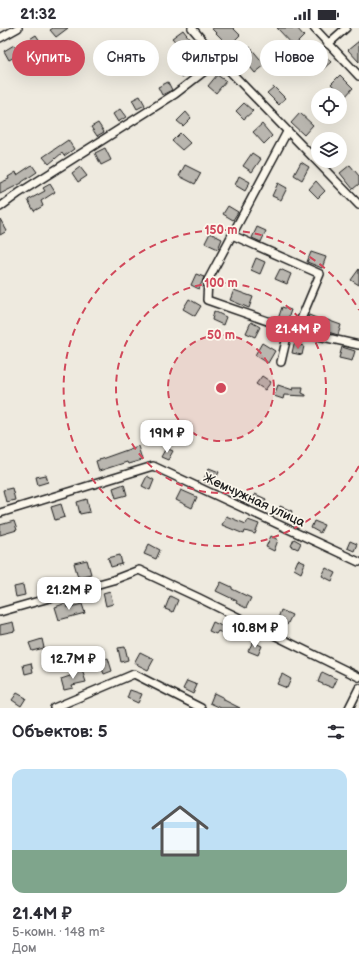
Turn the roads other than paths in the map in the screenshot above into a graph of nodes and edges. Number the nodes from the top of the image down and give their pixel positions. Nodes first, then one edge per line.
1 (18, 28) edge
2 (192, 28) edge
3 (314, 28) edge
4 (346, 28) edge
5 (0, 38) edge
6 (202, 40) edge
7 (324, 40) edge
8 (328, 44) joint
9 (198, 76) edge
10 (234, 76) edge
11 (359, 76) edge
12 (288, 132) junction
13 (359, 205) edge
14 (0, 207) edge
15 (232, 235) junction
16 (289, 328) junction
17 (296, 331) junction
18 (359, 345) edge
19 (282, 362) dead end
20 (0, 513) edge
21 (359, 562) edge
22 (0, 612) edge
23 (359, 677) edge
24 (359, 688) edge
25 (54, 708) edge
26 (201, 708) edge
27 (348, 708) edge

1 - 5 street
2 - 6 street
3 - 7 street
4 - 8 street
8 - 11 street
9 - 14 street
10 - 12 street
12 - 13 street
12 - 15 street
15 - 16 street
15 - 17 street
16 - 17 street
16 - 19 street
17 - 18 street
20 - 21 street, Жемчужная улица
22 - 23 street
24 - 27 street
25 - 26 street

